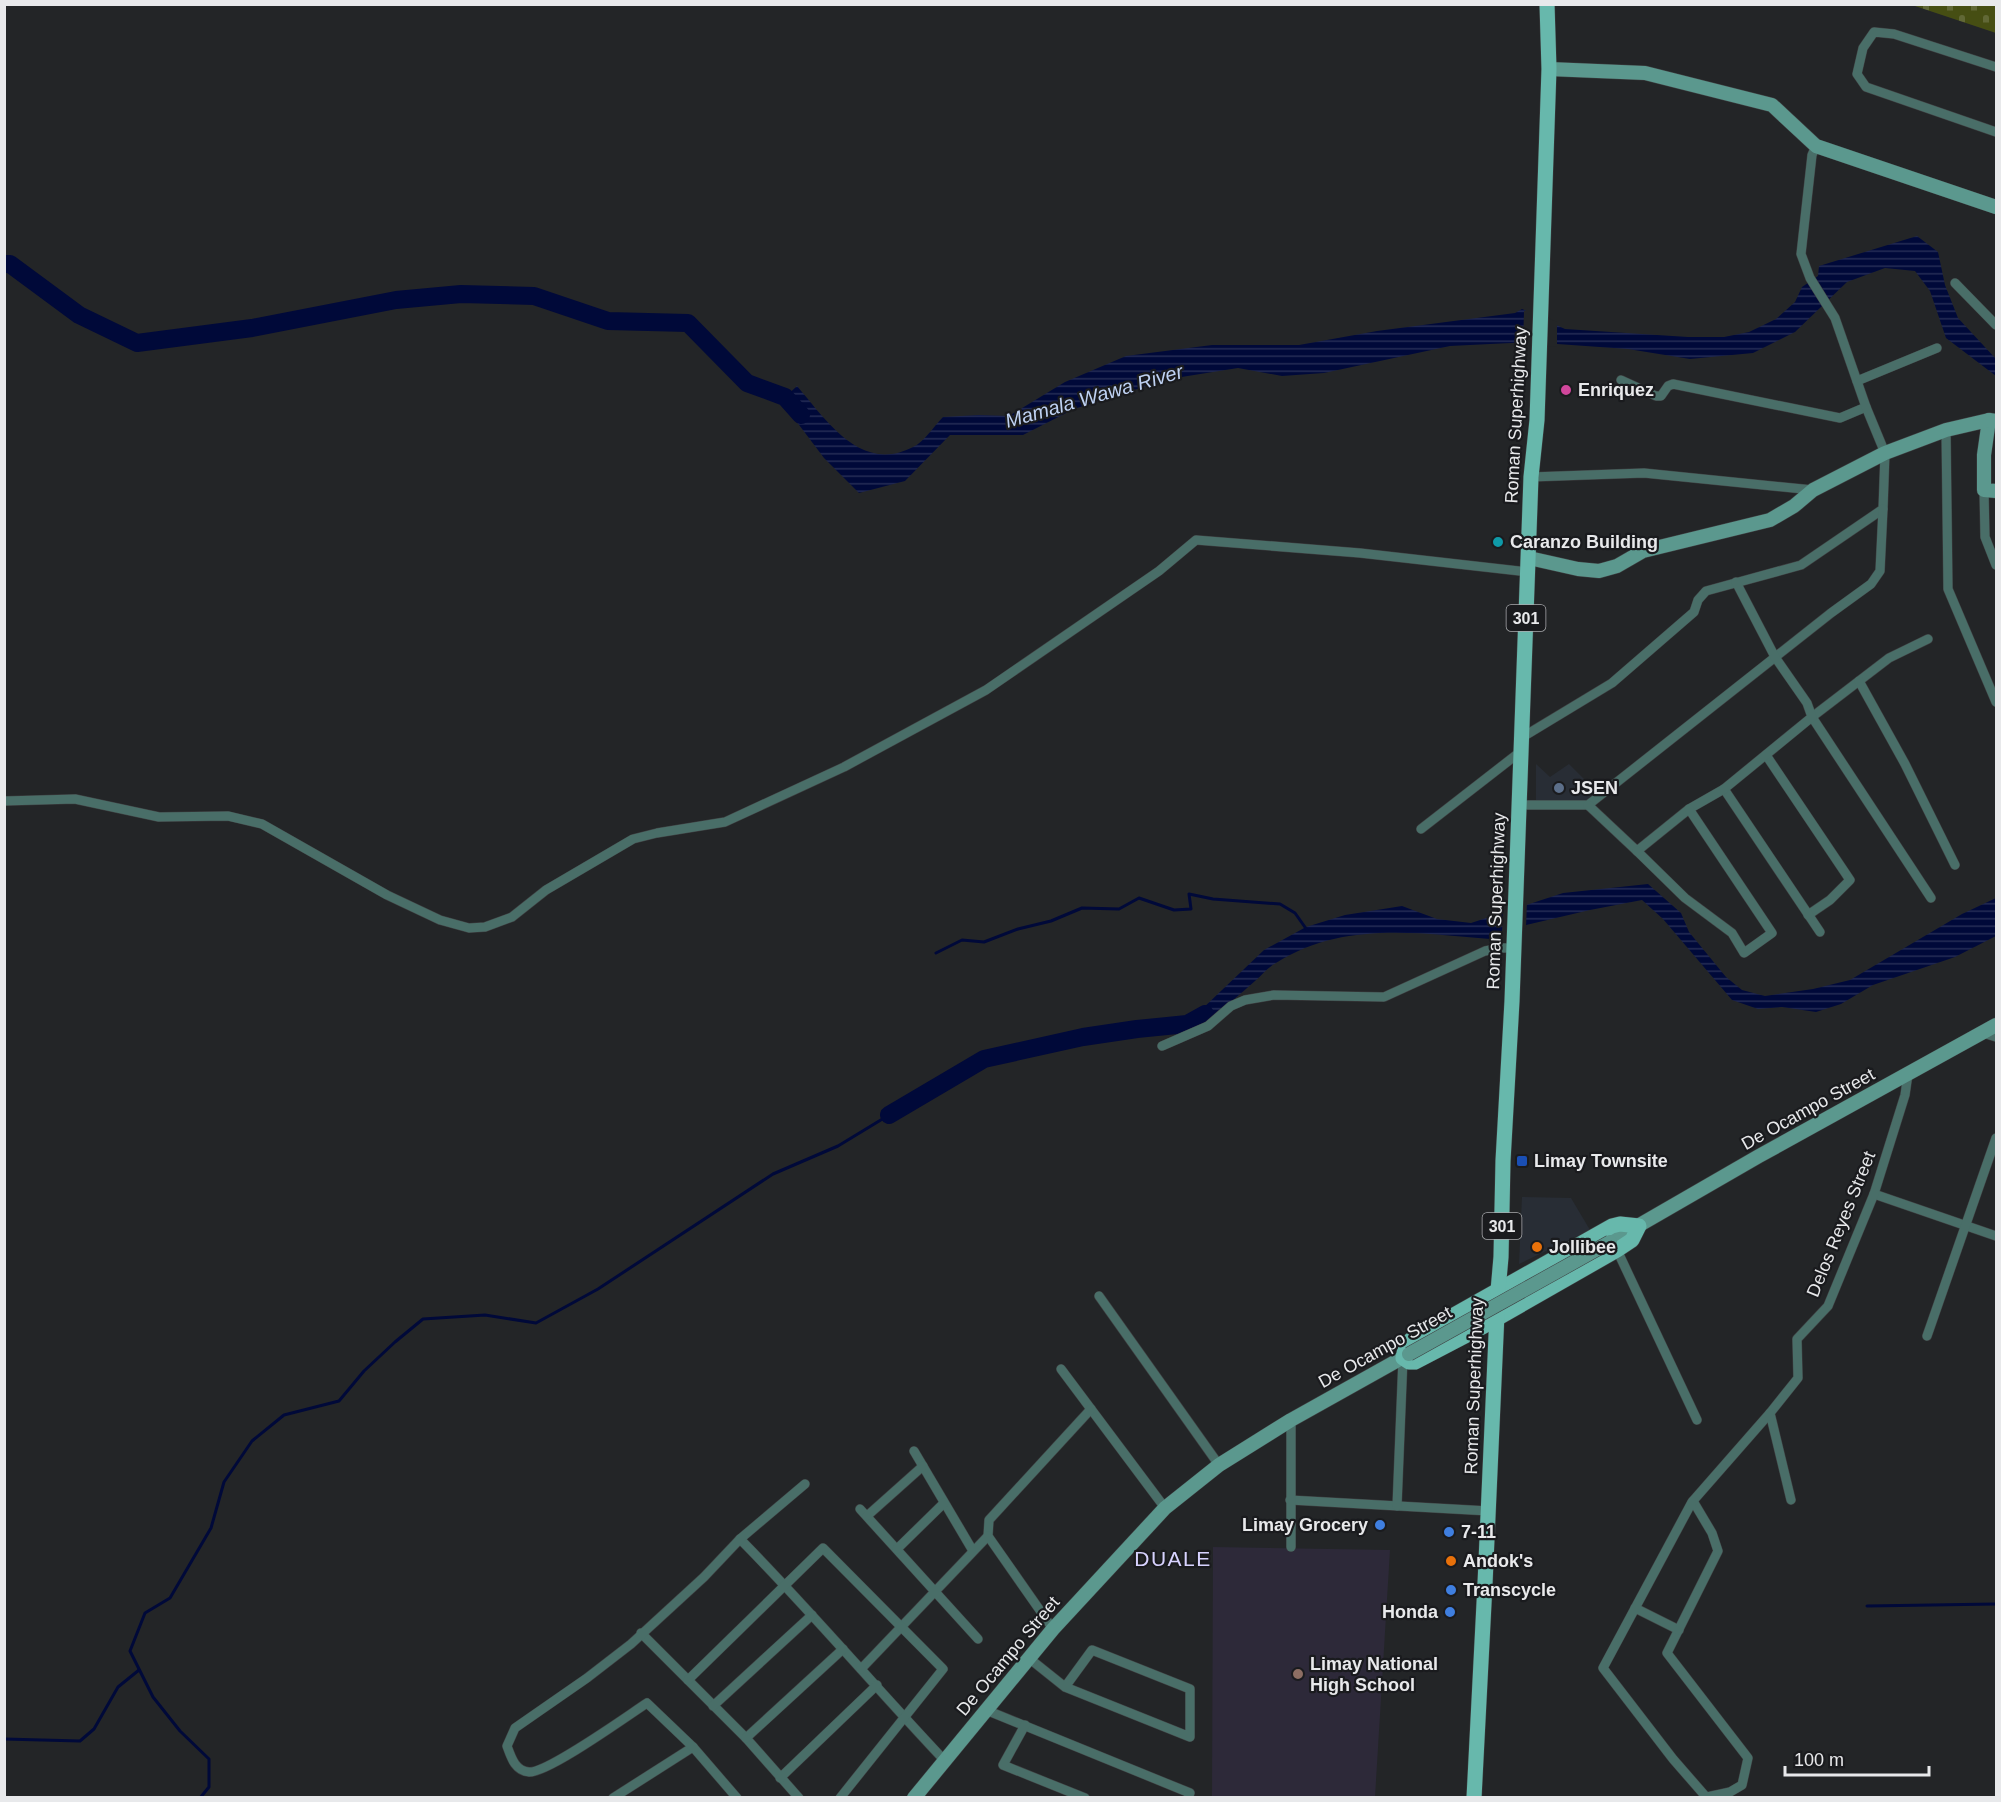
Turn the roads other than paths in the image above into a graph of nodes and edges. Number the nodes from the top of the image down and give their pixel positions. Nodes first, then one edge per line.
1 (1547, 4) edge
2 (1996, 67) edge
3 (1549, 69) junction
4 (1996, 132) edge
5 (1816, 146) junction
6 (1996, 207) edge
7 (1955, 283) dead end
8 (1996, 325) edge
9 (1936, 348) dead end
10 (1621, 380) dead end
11 (1857, 381) junction
12 (1866, 407) junction
13 (1993, 421) edge
14 (1946, 430) junction
15 (1885, 453) junction
16 (1532, 477) junction
17 (1813, 490) junction
18 (1990, 490) edge
19 (1883, 509) junction
20 (1528, 565) junction
21 (1996, 565) edge
22 (1736, 582) junction
23 (1928, 639) dead end
24 (1775, 657) junction
25 (1859, 681) junction
26 (1996, 702) edge
27 (1812, 717) junction
28 (1521, 745) junction
29 (1766, 754) junction
30 (1724, 789) junction
31 (4, 801) edge
32 (1518, 805) junction
33 (1588, 805) junction
34 (1689, 809) junction
35 (1421, 829) dead end
36 (1636, 851) junction
37 (1955, 865) dead end
38 (1931, 898) dead end
39 (1808, 915) junction
40 (1820, 932) dead end
41 (1514, 940) junction
42 (1996, 1025) edge
43 (1983, 1033) junction
44 (1996, 1037) edge
45 (1162, 1046) dead end
46 (1908, 1074) junction
47 (1996, 1138) edge
48 (1874, 1194) junction
49 (1965, 1225) junction
50 (1639, 1226) junction
51 (1996, 1236) edge
52 (1614, 1246) junction
53 (1498, 1291) junction
54 (1099, 1296) dead end
55 (1497, 1318) junction
56 (1927, 1336) dead end
57 (1406, 1356) junction
58 (1061, 1369) dead end
59 (1091, 1409) junction
60 (1770, 1413) junction
61 (1291, 1420) junction
62 (1697, 1420) dead end
63 (914, 1451) dead end
64 (1219, 1465) junction
65 (923, 1466) junction
66 (805, 1484) dead end
67 (1290, 1500) junction
68 (1791, 1500) dead end
69 (1693, 1501) junction
70 (944, 1503) junction
71 (1397, 1506) junction
72 (1165, 1508) junction
73 (860, 1509) dead end
74 (1489, 1511) junction
75 (867, 1516) junction
76 (988, 1536) junction
77 (740, 1539) junction
78 (1291, 1547) dead end
79 (897, 1549) junction
80 (974, 1551) junction
81 (785, 1585) junction
82 (936, 1592) junction
83 (1635, 1608) junction
84 (812, 1615) junction
85 (902, 1626) junction
86 (1053, 1629) junction
87 (1679, 1630) junction
88 (641, 1633) junction
89 (978, 1639) dead end
90 (843, 1649) junction
91 (1030, 1659) junction
92 (861, 1669) junction
93 (688, 1680) junction
94 (877, 1685) junction
95 (1065, 1687) junction
96 (713, 1706) junction
97 (986, 1710) junction
98 (904, 1718) junction
99 (1025, 1725) junction
100 (746, 1738) junction
101 (693, 1747) junction
102 (945, 1761) junction
103 (780, 1778) junction
104 (618, 1796) edge
105 (737, 1797) edge
106 (799, 1797) edge
107 (840, 1797) edge
108 (914, 1797) edge
109 (1085, 1797) edge
110 (1188, 1797) edge
111 (1474, 1797) edge
112 (1707, 1797) edge

1 - 3 main road, Roman Superhighway / 301
2 - 4 street
3 - 5 street
3 - 16 main road, Roman Superhighway / 301
5 - 6 street
5 - 11 street
7 - 8 street
9 - 11 street
10 - 12 street
11 - 12 street
12 - 15 street
13 - 14 street
13 - 18 street
14 - 15 street
14 - 26 street
15 - 17 street
15 - 19 street
16 - 17 street
16 - 20 main road, Roman Superhighway / 301
17 - 20 street
18 - 21 street
19 - 22 street
19 - 24 street
20 - 28 main road, Roman Superhighway / 301
20 - 31 street
22 - 24 street
22 - 28 street
23 - 25 street
24 - 27 street
24 - 33 street
25 - 27 street
25 - 37 street
27 - 29 street
27 - 38 street
28 - 32 main road, Roman Superhighway / 301
28 - 35 street
29 - 30 street
29 - 39 street
30 - 34 street
30 - 39 street
32 - 33 street
32 - 41 main road, Roman Superhighway / 301
33 - 36 street
34 - 36 street
34 - 36 street
39 - 40 street
41 - 45 street
41 - 53 main road, Roman Superhighway / 301
42 - 43 street, De Ocampo Street
43 - 44 street
43 - 46 street, De Ocampo Street
46 - 48 street, Delos Reyes Street
46 - 50 street, De Ocampo Street
47 - 49 street
48 - 49 street
48 - 60 street, Delos Reyes Street
49 - 51 street
49 - 56 street
50 - 52 main road
50 - 53 main road
52 - 55 main road
52 - 57 street, De Ocampo Street, bridge
52 - 62 street
53 - 55 main road, Roman Superhighway / 301
53 - 57 main road
54 - 64 street
55 - 57 main road
55 - 74 main road, Roman Superhighway / 301
57 - 61 street, De Ocampo Street
57 - 71 street
58 - 59 street
59 - 72 street
59 - 76 street
60 - 68 street
60 - 69 street
61 - 64 street, De Ocampo Street
61 - 67 street
63 - 65 street
64 - 72 street, De Ocampo Street
65 - 70 street
65 - 75 street
66 - 77 street
67 - 71 street
67 - 78 street
69 - 83 street
69 - 87 street
70 - 79 street
70 - 80 street
71 - 74 street
72 - 86 street, De Ocampo Street
73 - 75 street
74 - 111 main road, Roman Superhighway / 301
75 - 79 street
76 - 80 street
76 - 86 street
77 - 81 street
77 - 88 street
79 - 82 street
80 - 82 street
81 - 84 street
81 - 85 street
81 - 93 street
82 - 85 street
82 - 89 street
83 - 87 street
83 - 112 street
84 - 90 street
84 - 96 street
85 - 92 street
85 - 98 street
86 - 91 street, De Ocampo Street
87 - 112 street
88 - 93 street
88 - 101 street
90 - 92 street
90 - 100 street
91 - 95 street
91 - 97 street, De Ocampo Street
92 - 94 street
93 - 96 street
94 - 98 street
94 - 103 street
95 - 95 street
96 - 100 street
97 - 99 street
97 - 102 street, De Ocampo Street
98 - 102 street
98 - 107 street
99 - 109 street
99 - 110 street
100 - 103 street
101 - 104 street
101 - 105 street
102 - 108 street, De Ocampo Street
103 - 106 street

